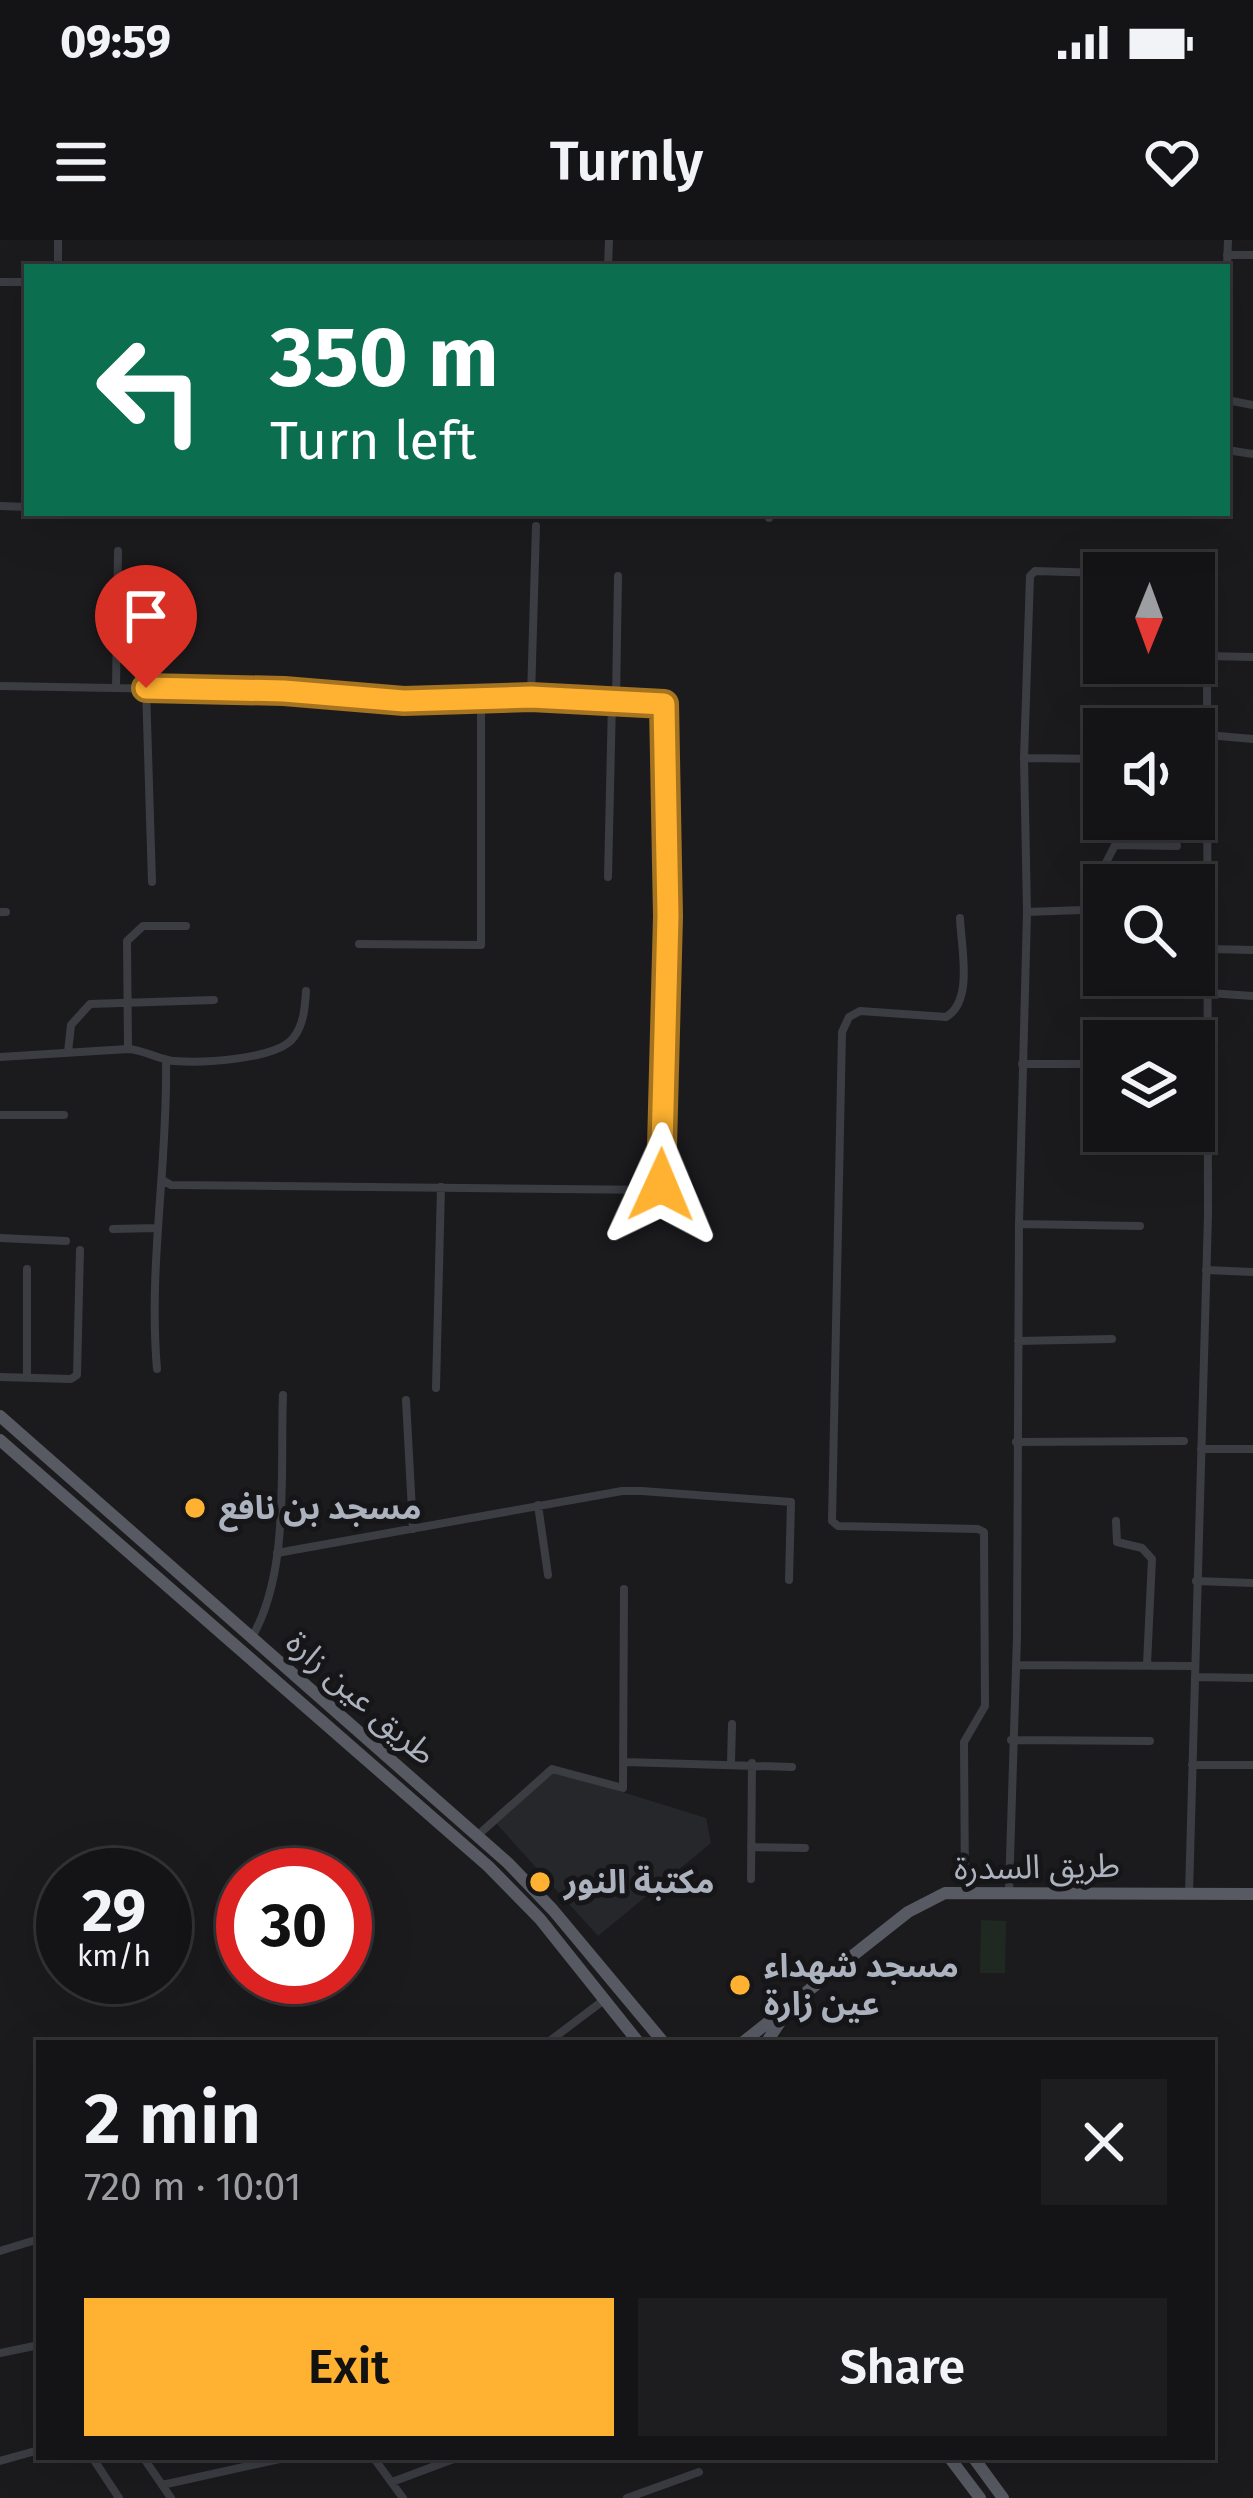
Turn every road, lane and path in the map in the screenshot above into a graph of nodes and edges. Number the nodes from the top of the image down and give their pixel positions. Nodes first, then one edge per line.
1 (1228, 240) edge
2 (1227, 255) junction
3 (1253, 255) edge
4 (1227, 264) edge
5 (536, 526) dead end
6 (118, 551) dead end
7 (1083, 572) edge
8 (618, 576) dead end
9 (1215, 656) edge
10 (1253, 658) edge
11 (0, 686) edge
12 (116, 688) junction
13 (146, 688) junction
14 (531, 697) junction
15 (481, 698) junction
16 (614, 701) junction
17 (1215, 736) edge
18 (1253, 739) edge
19 (1024, 758) junction
20 (1083, 759) edge
21 (1177, 845) dead end
22 (608, 877) dead end
23 (152, 882) dead end
24 (1027, 912) junction
25 (960, 918) dead end
26 (186, 926) dead end
27 (359, 944) dead end
28 (1215, 949) edge
29 (1253, 950) edge
30 (305, 991) dead end
31 (1215, 993) edge
32 (1209, 996) edge
33 (1253, 996) edge
34 (214, 1000) dead end
35 (127, 1001) junction
36 (128, 1049) junction
37 (68, 1052) junction
38 (0, 1057) edge
39 (166, 1061) junction
40 (1022, 1064) junction
41 (1083, 1064) edge
42 (0, 1115) edge
43 (64, 1115) dead end
44 (164, 1181) junction
45 (441, 1187) junction
46 (1019, 1224) junction
47 (1140, 1226) dead end
48 (157, 1228) junction
49 (113, 1229) dead end
50 (0, 1238) edge
51 (66, 1240) dead end
52 (80, 1250) dead end
53 (27, 1269) dead end
54 (1206, 1270) junction
55 (1253, 1272) edge
56 (1112, 1339) dead end
57 (1018, 1340) junction
58 (157, 1369) dead end
59 (0, 1376) edge
60 (27, 1377) junction
61 (436, 1388) dead end
62 (283, 1395) dead end
63 (406, 1400) dead end
64 (0, 1416) edge
65 (0, 1440) edge
66 (1016, 1442) junction
67 (1184, 1442) dead end
68 (1201, 1449) junction
69 (1253, 1449) edge
70 (538, 1505) junction
71 (1115, 1521) dead end
72 (413, 1529) junction
73 (277, 1553) junction
74 (548, 1575) dead end
75 (789, 1580) dead end
76 (1196, 1581) junction
77 (1253, 1583) edge
78 (624, 1589) dead end
79 (251, 1639) junction
80 (1147, 1664) junction
81 (1016, 1665) junction
82 (1196, 1666) junction
83 (1195, 1677) junction
84 (1253, 1678) edge
85 (732, 1724) dead end
86 (1011, 1740) junction
87 (1150, 1741) dead end
88 (625, 1762) junction
89 (731, 1763) junction
90 (752, 1763) junction
91 (1192, 1765) junction
92 (1253, 1765) edge
93 (792, 1767) dead end
94 (478, 1835) junction
95 (751, 1847) junction
96 (805, 1848) dead end
97 (751, 1879) dead end
98 (964, 1890) junction
99 (1009, 1890) junction
100 (1189, 1893) junction
101 (1253, 1894) edge
102 (605, 1999) junction
103 (788, 2009) junction
104 (552, 2040) edge
105 (637, 2040) edge
106 (661, 2040) edge
107 (746, 2040) edge
108 (768, 2040) edge
109 (36, 2240) edge
110 (0, 2252) edge
111 (36, 2346) edge
112 (0, 2353) edge
113 (36, 2451) edge
114 (94, 2460) edge
115 (145, 2460) edge
116 (270, 2460) edge
117 (375, 2460) edge
118 (451, 2460) edge
119 (952, 2460) edge
120 (975, 2460) edge
121 (0, 2461) edge
122 (699, 2472) dead end
123 (392, 2482) junction
124 (162, 2485) junction
125 (119, 2498) edge
126 (172, 2498) edge
127 (403, 2498) edge
128 (627, 2498) edge
129 (980, 2498) edge
130 (1003, 2498) edge

1 - 2 street
2 - 3 street
2 - 4 street
5 - 14 street
6 - 12 street
7 - 19 street
8 - 16 street
9 - 10 street
11 - 12 street
12 - 13 street
13 - 15 street
13 - 23 street
14 - 15 street
14 - 16 street
15 - 27 street
16 - 22 street
16 - 45 street
17 - 18 street
19 - 20 street
19 - 24 street
21 - 24 street
24 - 40 street
25 - 98 street
26 - 35 street
28 - 29 street
30 - 39 street
31 - 33 street
32 - 54 street
34 - 35 street
35 - 36 street
35 - 37 street
36 - 37 street
36 - 39 street
37 - 38 street
39 - 44 street
40 - 41 street
40 - 46 street
42 - 43 street
44 - 45 street
44 - 48 street
45 - 61 street
46 - 47 street
46 - 57 street
48 - 49 street
48 - 58 street
50 - 51 street
52 - 60 street
53 - 60 street
54 - 55 street
54 - 68 street
56 - 57 street
57 - 66 street
59 - 60 street
62 - 73 street
63 - 72 street
64 - 79 main road, طريق عين زارة
65 - 102 main road, طريق عين زارة
66 - 67 street
66 - 81 street
68 - 69 street
68 - 76 street
70 - 72 street
70 - 74 street
70 - 75 street
71 - 80 street
72 - 73 street
73 - 79 street
76 - 77 street
76 - 82 street
78 - 88 street
79 - 94 main road, طريق عين زارة
80 - 81 street
80 - 82 street
81 - 86 street
82 - 83 street
83 - 84 street
83 - 91 street
85 - 89 street
86 - 87 street
86 - 99 street
88 - 89 street
88 - 94 street
89 - 90 street
90 - 93 street
90 - 95 street
91 - 92 street
91 - 100 street
94 - 106 main road, طريق عين زارة
95 - 96 street
95 - 97 street
98 - 99 main road, طريق السدرة
98 - 103 main road, طريق السدرة
99 - 100 main road, طريق السدرة
100 - 101 main road, طريق السدرة
102 - 104 street
102 - 105 main road, طريق عين زارة
103 - 107 main road, طريق السدرة
103 - 108 main road
109 - 110 street
111 - 112 street
113 - 121 street
114 - 125 street
115 - 124 street
116 - 124 street
117 - 123 street
118 - 123 street
119 - 129 main road
120 - 130 main road
122 - 128 street
123 - 127 street
124 - 126 street

